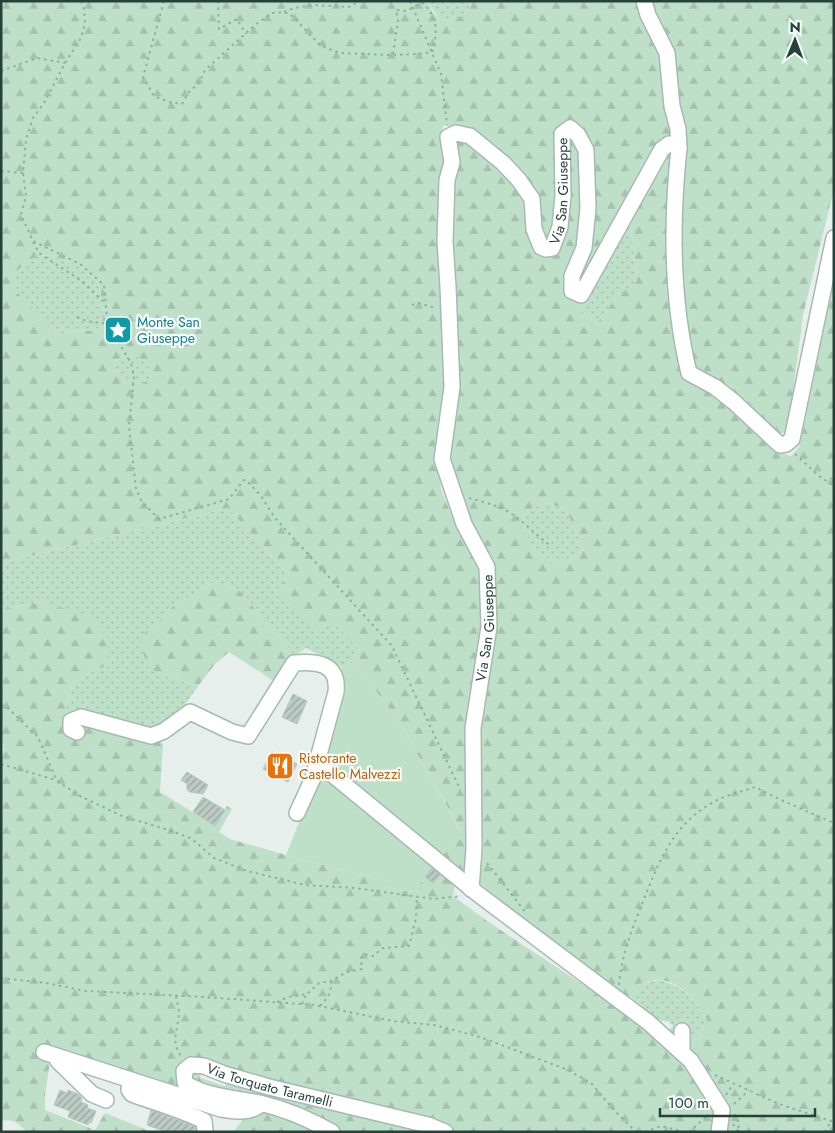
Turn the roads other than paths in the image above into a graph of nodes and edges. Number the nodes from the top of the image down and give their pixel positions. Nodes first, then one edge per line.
1 (644, 1) edge
2 (679, 148) junction
3 (834, 238) edge
4 (77, 732) dead end
5 (317, 762) junction
6 (297, 813) dead end
7 (474, 892) junction
8 (682, 1031) dead end
9 (682, 1052) junction
10 (130, 1080) junction
11 (106, 1100) dead end
12 (260, 1104) junction
13 (205, 1130) dead end
14 (332, 1132) edge
15 (445, 1132) edge
16 (719, 1132) edge

1 - 2 street
2 - 3 street
2 - 7 street, Via San Giuseppe
4 - 5 street
5 - 6 street
5 - 7 street
7 - 9 street
8 - 9 street
9 - 16 street
10 - 11 street, Via Torquato Taramelli
10 - 12 street, Via Torquato Taramelli
10 - 13 street
12 - 14 street, Via Torquato Taramelli
12 - 15 street, Via Torquato Taramelli

